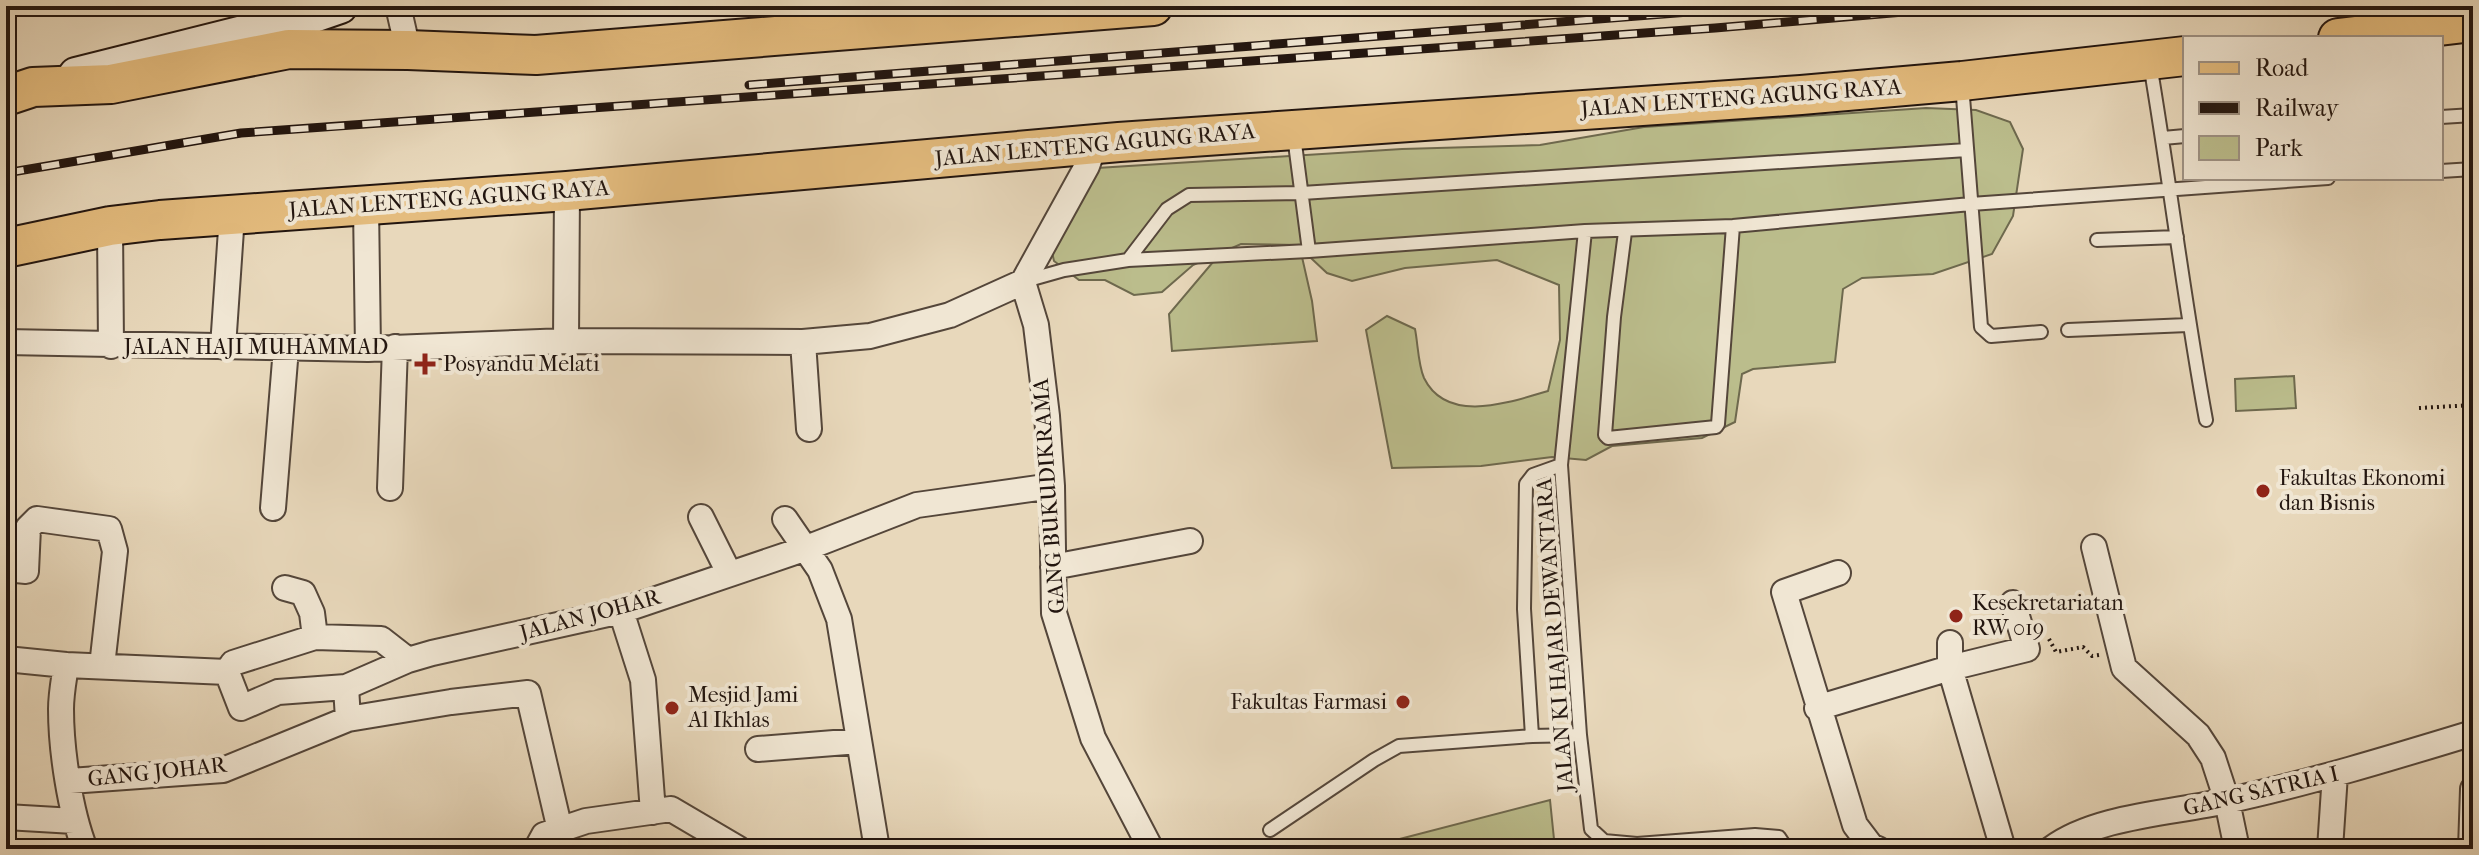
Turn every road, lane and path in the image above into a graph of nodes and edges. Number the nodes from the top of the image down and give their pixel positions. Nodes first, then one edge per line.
1 (340, 6) edge
2 (398, 6) edge
3 (1153, 6) edge
4 (1116, 8) edge
5 (2473, 22) edge
6 (2355, 36) edge
7 (408, 50) junction
8 (2167, 58) edge
9 (1962, 81) junction
10 (20, 92) edge
11 (2473, 115) edge
12 (2443, 117) edge
13 (1293, 130) junction
14 (2183, 136) edge
15 (2163, 138) junction
16 (1095, 144) junction
17 (1967, 150) junction
18 (2473, 169) edge
19 (2443, 171) edge
20 (2299, 180) edge
21 (2170, 189) junction
22 (567, 191) junction
23 (1302, 193) junction
24 (1971, 204) junction
25 (366, 206) junction
26 (232, 215) junction
27 (110, 226) junction
28 (1733, 226) junction
29 (1585, 231) junction
30 (1625, 232) junction
31 (2177, 237) junction
32 (2097, 240) dead end
33 (6, 248) edge
34 (1309, 251) junction
35 (1128, 260) junction
36 (1023, 282) junction
37 (2188, 325) junction
38 (2068, 330) dead end
39 (2041, 332) dead end
40 (566, 341) junction
41 (6, 342) edge
42 (803, 342) junction
43 (111, 346) junction
44 (223, 347) junction
45 (395, 347) junction
46 (286, 348) junction
47 (368, 349) junction
48 (2473, 405) edge
49 (2419, 408) dead end
50 (2206, 420) dead end
51 (809, 429) dead end
52 (1561, 465) junction
53 (1052, 486) junction
54 (390, 488) dead end
55 (273, 508) dead end
56 (701, 517) dead end
57 (785, 519) dead end
58 (1190, 541) dead end
59 (2094, 547) dead end
60 (804, 549) junction
61 (1053, 567) junction
62 (6, 569) edge
63 (729, 573) junction
64 (1838, 573) dead end
65 (285, 588) dead end
66 (2013, 603) dead end
67 (621, 611) junction
68 (315, 637) junction
69 (1950, 643) dead end
70 (2027, 644) junction
71 (2120, 650) junction
72 (6, 659) edge
73 (408, 660) junction
74 (66, 665) junction
75 (102, 666) junction
76 (1950, 668) junction
77 (227, 672) junction
78 (346, 687) junction
79 (1817, 708) junction
80 (348, 719) junction
81 (2473, 733) edge
82 (1580, 735) junction
83 (1532, 736) junction
84 (859, 741) junction
85 (758, 749) dead end
86 (2335, 774) junction
87 (70, 781) junction
88 (2473, 789) edge
89 (2227, 801) junction
90 (653, 812) junction
91 (6, 817) edge
92 (74, 821) junction
93 (560, 830) junction
94 (1270, 830) dead end
95 (85, 849) edge
96 (539, 849) edge
97 (739, 849) edge
98 (877, 849) edge
99 (1151, 849) edge
100 (1787, 849) edge
101 (1878, 849) edge
102 (2003, 849) edge
103 (2051, 849) edge
104 (2237, 849) edge
105 (2330, 849) edge
106 (2471, 849) edge

1 - 10 main road
2 - 7 street
3 - 4 main road
4 - 7 main road
5 - 6 main road
7 - 10 main road
8 - 9 main road, JALAN LENTENG AGUNG RAYA
8 - 15 lane
9 - 13 main road, JALAN LENTENG AGUNG RAYA
9 - 17 lane
11 - 12 lane
13 - 16 main road, JALAN LENTENG AGUNG RAYA
13 - 23 lane
14 - 15 lane
15 - 21 lane
16 - 22 main road, JALAN LENTENG AGUNG RAYA
16 - 36 street
17 - 23 lane
17 - 24 lane
18 - 19 lane
20 - 21 lane
21 - 24 lane
21 - 31 lane
22 - 25 main road, JALAN LENTENG AGUNG RAYA
22 - 40 street
23 - 34 lane
23 - 35 lane
24 - 28 lane
24 - 39 lane
25 - 26 main road, JALAN LENTENG AGUNG RAYA
25 - 47 street
26 - 27 main road, JALAN LENTENG AGUNG RAYA
26 - 44 street
27 - 33 main road, JALAN LENTENG AGUNG RAYA
27 - 43 street
28 - 30 lane
28 - 30 lane
29 - 30 lane
29 - 34 lane
29 - 52 lane, JALAN KI HAJAR DEWANTARA
31 - 32 lane
31 - 37 lane
34 - 35 lane
35 - 36 lane
36 - 42 street, JALAN HAJI MUHAMMAD
36 - 53 street, GANG BUKUDIKRAMA
37 - 38 lane
37 - 50 lane
40 - 42 street, JALAN HAJI MUHAMMAD
40 - 45 street, JALAN HAJI MUHAMMAD
41 - 43 street, JALAN HAJI MUHAMMAD
42 - 51 street
43 - 44 street, JALAN HAJI MUHAMMAD
44 - 46 street, JALAN HAJI MUHAMMAD
45 - 47 street, JALAN HAJI MUHAMMAD
45 - 54 street
46 - 47 street, JALAN HAJI MUHAMMAD
46 - 55 street
48 - 49 path
52 - 82 lane, JALAN KI HAJAR DEWANTARA
52 - 83 lane
53 - 60 street, JALAN JOHAR
53 - 61 street, GANG BUKUDIKRAMA
56 - 63 street
57 - 60 street
58 - 61 street
59 - 71 street
60 - 63 street, JALAN JOHAR
60 - 84 street
61 - 99 street, GANG BUKUDIKRAMA
62 - 75 street
63 - 67 street, JALAN JOHAR
64 - 79 street
65 - 68 street
66 - 70 street
67 - 73 street, JALAN JOHAR
67 - 90 street
68 - 73 street
68 - 77 street
69 - 76 street
70 - 71 path
70 - 76 street
71 - 89 street
72 - 74 street
73 - 78 street
74 - 75 street
74 - 87 street, GANG JOHAR
75 - 77 street
76 - 79 street
76 - 102 street
77 - 78 street
78 - 80 street
79 - 101 street
80 - 87 street, GANG JOHAR
80 - 93 street, GANG JOHAR
81 - 86 street, GANG SATRIA I
82 - 83 lane
82 - 100 lane, JALAN KI HAJAR DEWANTARA
83 - 94 lane
84 - 85 street
84 - 98 street
86 - 89 street, GANG SATRIA I
86 - 105 street
87 - 92 street, GANG JOHAR
88 - 106 street
89 - 103 street, GANG SATRIA I
89 - 104 street
90 - 93 street
90 - 97 street
91 - 92 street, GANG JOHAR
92 - 95 street, GANG JOHAR
93 - 96 street

